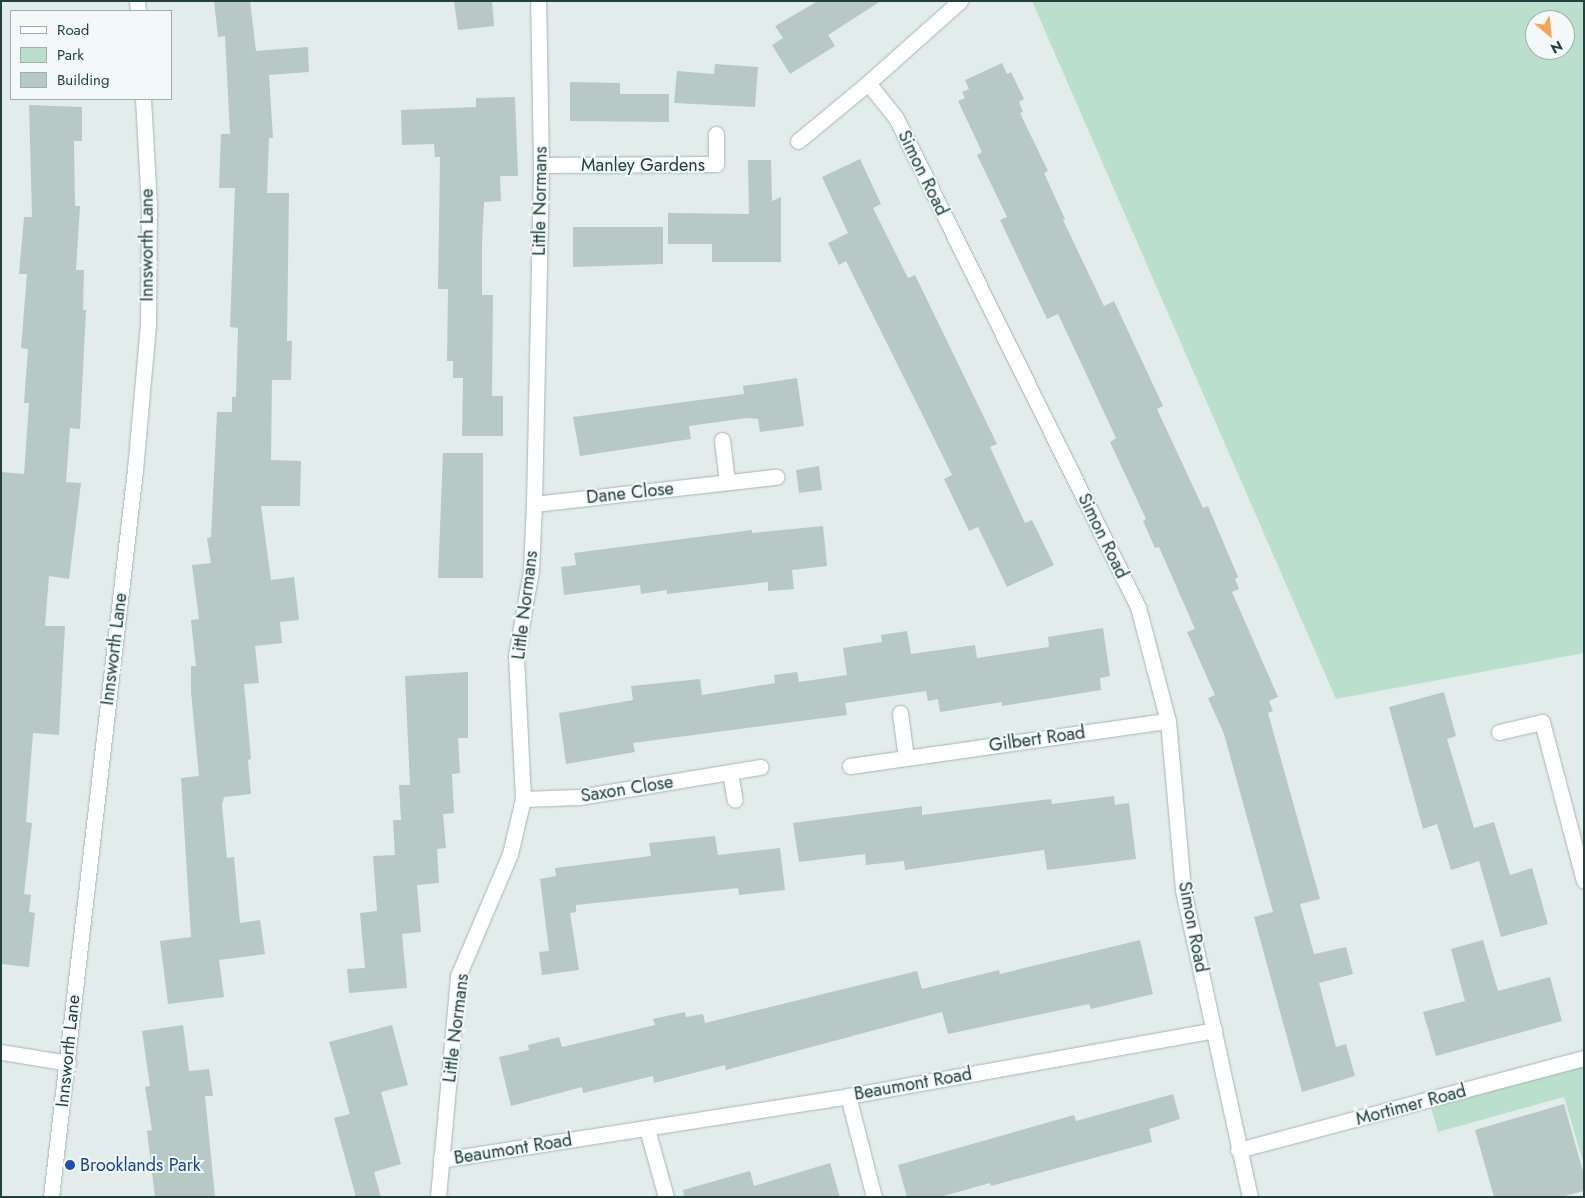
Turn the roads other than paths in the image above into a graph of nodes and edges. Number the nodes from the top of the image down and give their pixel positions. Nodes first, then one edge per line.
1 (538, 1) edge
2 (960, 1) edge
3 (868, 83) junction
4 (143, 100) edge
5 (716, 134) dead end
6 (798, 141) dead end
7 (541, 165) junction
8 (722, 440) dead end
9 (776, 476) dead end
10 (727, 482) junction
11 (534, 504) junction
12 (900, 713) dead end
13 (1168, 721) junction
14 (1499, 732) dead end
15 (906, 758) junction
16 (850, 766) dead end
17 (761, 767) dead end
18 (730, 773) junction
19 (523, 799) junction
20 (734, 800) dead end
21 (1584, 881) edge
22 (1214, 1030) junction
23 (1, 1052) edge
24 (1584, 1058) edge
25 (68, 1062) junction
26 (848, 1096) junction
27 (647, 1129) junction
28 (1238, 1150) junction
29 (442, 1160) junction
30 (51, 1197) edge
31 (438, 1197) edge
32 (666, 1197) edge
33 (874, 1197) edge
34 (1250, 1197) edge

1 - 7 street, Little Normans
2 - 3 street
3 - 6 street
3 - 13 street, Simon Road
4 - 25 street, Innsworth Lane
5 - 7 street, Manley Gardens
7 - 11 street, Little Normans
8 - 10 street
9 - 10 street, Dane Close
10 - 11 street, Dane Close
11 - 19 street, Little Normans
12 - 15 street
13 - 15 street, Gilbert Road
13 - 22 street, Simon Road
14 - 21 street
15 - 16 street, Gilbert Road
17 - 18 street, Saxon Close
18 - 19 street, Saxon Close
18 - 20 street
19 - 29 street, Little Normans
22 - 26 street, Beaumont Road
22 - 28 street
23 - 25 street
24 - 28 street, Mortimer Road
25 - 30 street, Innsworth Lane
26 - 27 street, Beaumont Road
26 - 33 street
27 - 29 street, Beaumont Road
27 - 32 street
28 - 34 street
29 - 31 street, Little Normans

